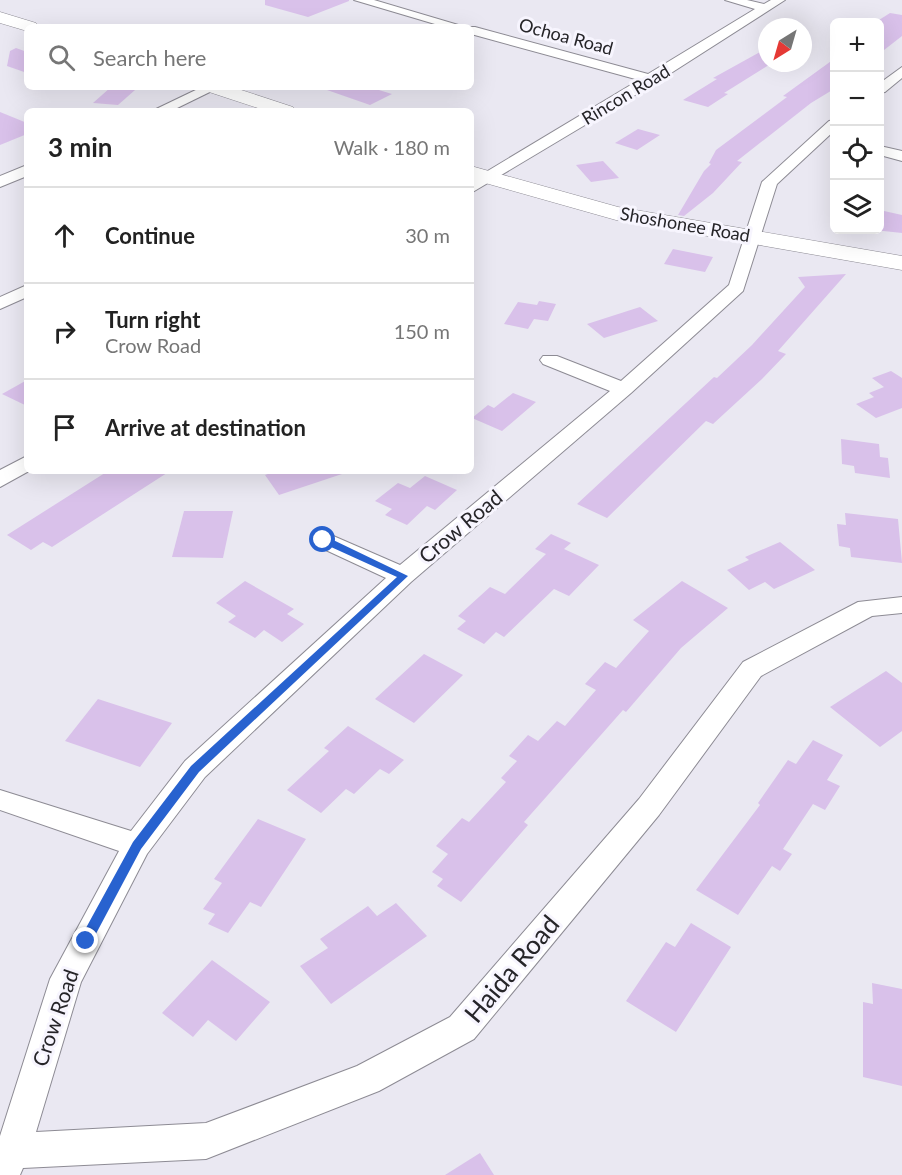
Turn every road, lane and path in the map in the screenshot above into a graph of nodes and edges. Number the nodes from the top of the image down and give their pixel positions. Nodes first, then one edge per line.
1 (360, 0) edge
2 (731, 0) edge
3 (779, 0) edge
4 (766, 8) junction
5 (0, 17) edge
6 (448, 24) edge
7 (24, 25) edge
8 (474, 31) edge
9 (902, 71) edge
10 (652, 79) junction
11 (884, 85) edge
12 (206, 90) edge
13 (222, 90) edge
14 (166, 108) edge
15 (277, 108) edge
16 (828, 135) edge
17 (884, 152) edge
18 (902, 156) edge
19 (24, 171) edge
20 (477, 179) edge
21 (0, 182) edge
22 (751, 237) junction
23 (902, 263) edge
24 (24, 291) edge
25 (0, 303) edge
26 (550, 360) dead end
27 (624, 389) junction
28 (24, 465) edge
29 (0, 480) edge
30 (323, 540) dead end
31 (404, 576) junction
32 (902, 605) edge
33 (3, 800) dead end
34 (137, 845) junction
35 (7, 1163) edge

1 - 6 street
2 - 4 street
3 - 4 street, Rincon Road
4 - 10 street, Rincon Road
5 - 7 street
8 - 10 street, Ochoa Road
9 - 11 street
10 - 20 street, Rincon Road
12 - 14 street
13 - 15 street
16 - 22 street, Crow Road
17 - 18 street
19 - 21 street
20 - 22 street, Shoshonee Road
22 - 23 street, Shoshonee Road
22 - 27 street, Crow Road
24 - 25 street
26 - 27 street
27 - 31 street, Crow Road
28 - 29 street
30 - 31 street
31 - 34 street, Crow Road
32 - 35 street, Haida Road
33 - 34 street
34 - 35 street, Crow Road

